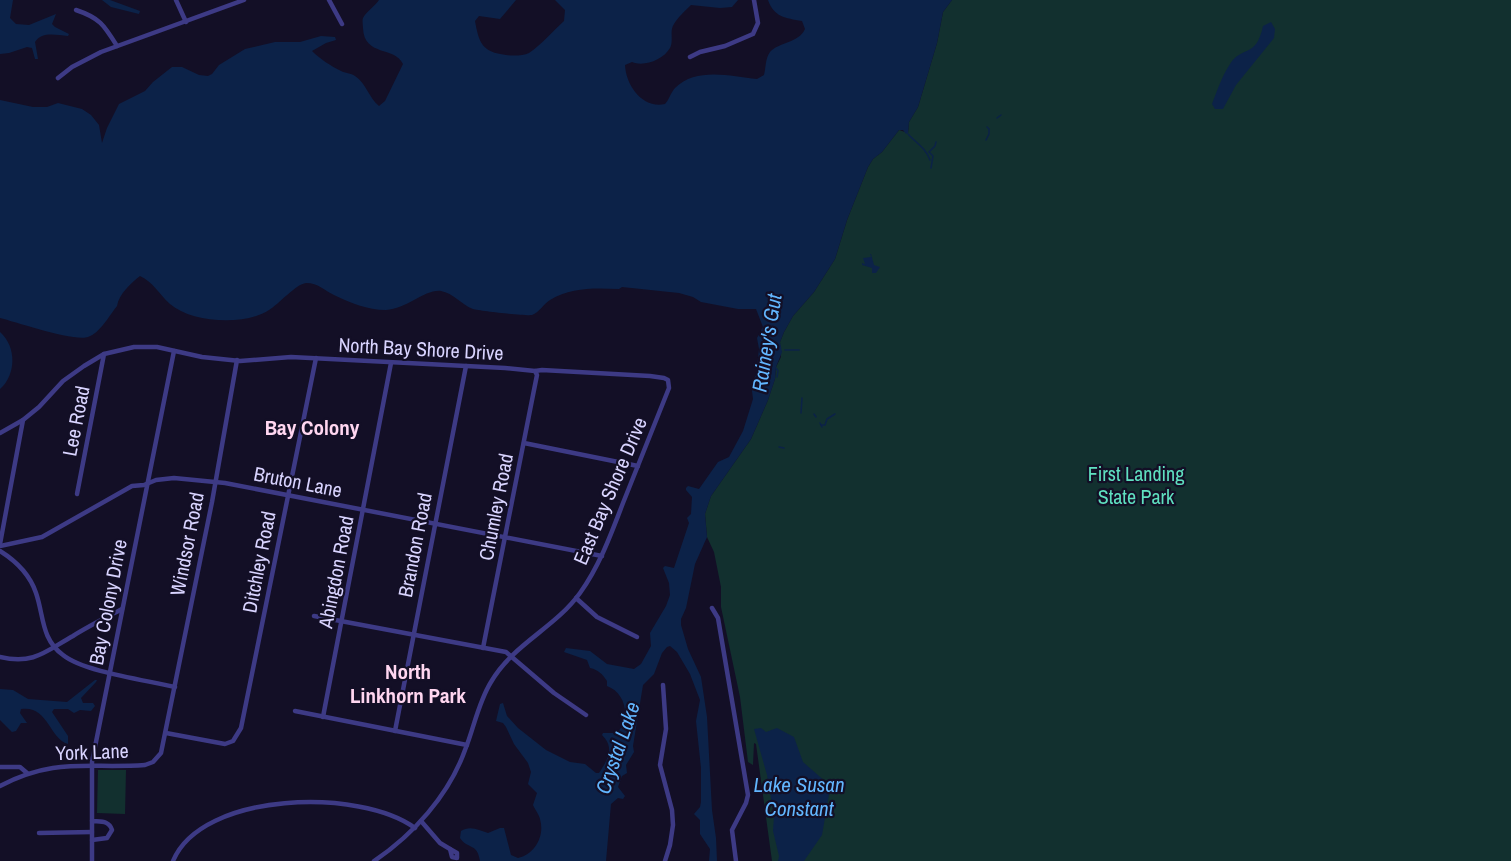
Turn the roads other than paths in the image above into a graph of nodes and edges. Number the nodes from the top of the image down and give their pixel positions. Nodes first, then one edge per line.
1 (176, 0) edge
2 (244, 0) edge
3 (329, 0) edge
4 (754, 0) edge
5 (76, 10) dead end
6 (186, 22) junction
7 (342, 24) dead end
8 (117, 46) junction
9 (690, 57) dead end
10 (58, 78) dead end
11 (174, 351) junction
12 (104, 354) junction
13 (316, 358) junction
14 (237, 360) junction
15 (391, 363) junction
16 (466, 366) junction
17 (535, 371) junction
18 (666, 379) joint
19 (23, 420) junction
20 (0, 433) edge
21 (524, 443) junction
22 (638, 466) junction
23 (215, 481) junction
24 (147, 484) junction
25 (77, 494) dead end
26 (288, 496) junction
27 (363, 510) junction
28 (434, 524) junction
29 (505, 538) junction
30 (0, 545) edge
31 (0, 552) edge
32 (602, 556) junction
33 (576, 598) junction
34 (712, 608) dead end
35 (122, 609) junction
36 (314, 616) dead end
37 (342, 621) junction
38 (413, 635) junction
39 (637, 637) dead end
40 (55, 648) junction
41 (483, 648) junction
42 (511, 655) junction
43 (0, 657) edge
44 (110, 672) junction
45 (663, 685) dead end
46 (175, 687) junction
47 (295, 711) dead end
48 (586, 715) dead end
49 (323, 717) junction
50 (395, 731) junction
51 (166, 734) junction
52 (467, 745) junction
53 (92, 765) junction
54 (0, 767) edge
55 (27, 773) junction
56 (0, 786) edge
57 (92, 821) junction
58 (421, 821) junction
59 (415, 828) junction
60 (39, 832) dead end
61 (92, 832) junction
62 (92, 840) junction
63 (450, 849) dead end
64 (92, 861) edge
65 (173, 861) edge
66 (374, 861) edge
67 (665, 861) edge
68 (736, 861) edge

1 - 6 street
2 - 6 street
3 - 7 street
4 - 9 street
5 - 8 street
6 - 8 street
8 - 10 street
11 - 12 street, North Bay Shore Drive
11 - 14 street, North Bay Shore Drive
11 - 24 street, Bay Colony Drive
12 - 19 street
12 - 25 street, Lee Road
13 - 14 street, North Bay Shore Drive
13 - 15 street, North Bay Shore Drive
13 - 26 street, Ditchley Road
14 - 23 street, Windsor Road
15 - 16 street, North Bay Shore Drive
15 - 27 street, Abingdon Road
16 - 17 street, North Bay Shore Drive
16 - 28 street, Brandon Road
17 - 18 street, North Bay Shore Drive
17 - 21 street, Chumley Road
18 - 22 street, East Bay Shore Drive
19 - 20 street
19 - 30 street
21 - 22 street
21 - 29 street, Chumley Road
22 - 32 street, East Bay Shore Drive
23 - 24 street, Bruton Lane
23 - 26 street, Bruton Lane
23 - 46 street, Windsor Road
24 - 30 street, Bruton Lane
24 - 35 street, Bay Colony Drive
26 - 27 street, Bruton Lane
26 - 51 street, Ditchley Road
27 - 28 street, Bruton Lane
27 - 37 street, Abingdon Road
28 - 29 street, Bruton Lane
28 - 38 street, Brandon Road
29 - 32 street, Bruton Lane
29 - 41 street, Chumley Road
31 - 40 street
32 - 33 street, East Bay Shore Drive
33 - 39 street
33 - 42 street, East Bay Shore Drive
34 - 68 street
35 - 40 street
35 - 44 street, Bay Colony Drive
36 - 37 street
37 - 38 street
37 - 49 street, Abingdon Road
38 - 41 street
38 - 50 street, Brandon Road
40 - 43 street
40 - 44 street
41 - 42 street
42 - 48 street
42 - 52 street, East Bay Shore Drive
44 - 46 street
44 - 53 street, Bay Colony Drive
45 - 67 street
46 - 51 street, Windsor Road
47 - 49 street
49 - 50 street
50 - 52 street
51 - 53 street, York Lane
52 - 58 street, East Bay Shore Drive
53 - 55 street, York Lane
53 - 57 street, Bay Colony Drive
54 - 55 street
55 - 56 street, York Lane
57 - 61 street, Bay Colony Drive
57 - 62 street
58 - 59 street, East Bay Shore Drive
58 - 63 street
59 - 65 street
59 - 66 street, East Bay Shore Drive
60 - 61 street
61 - 62 street, Bay Colony Drive
62 - 64 street, Bay Colony Drive

